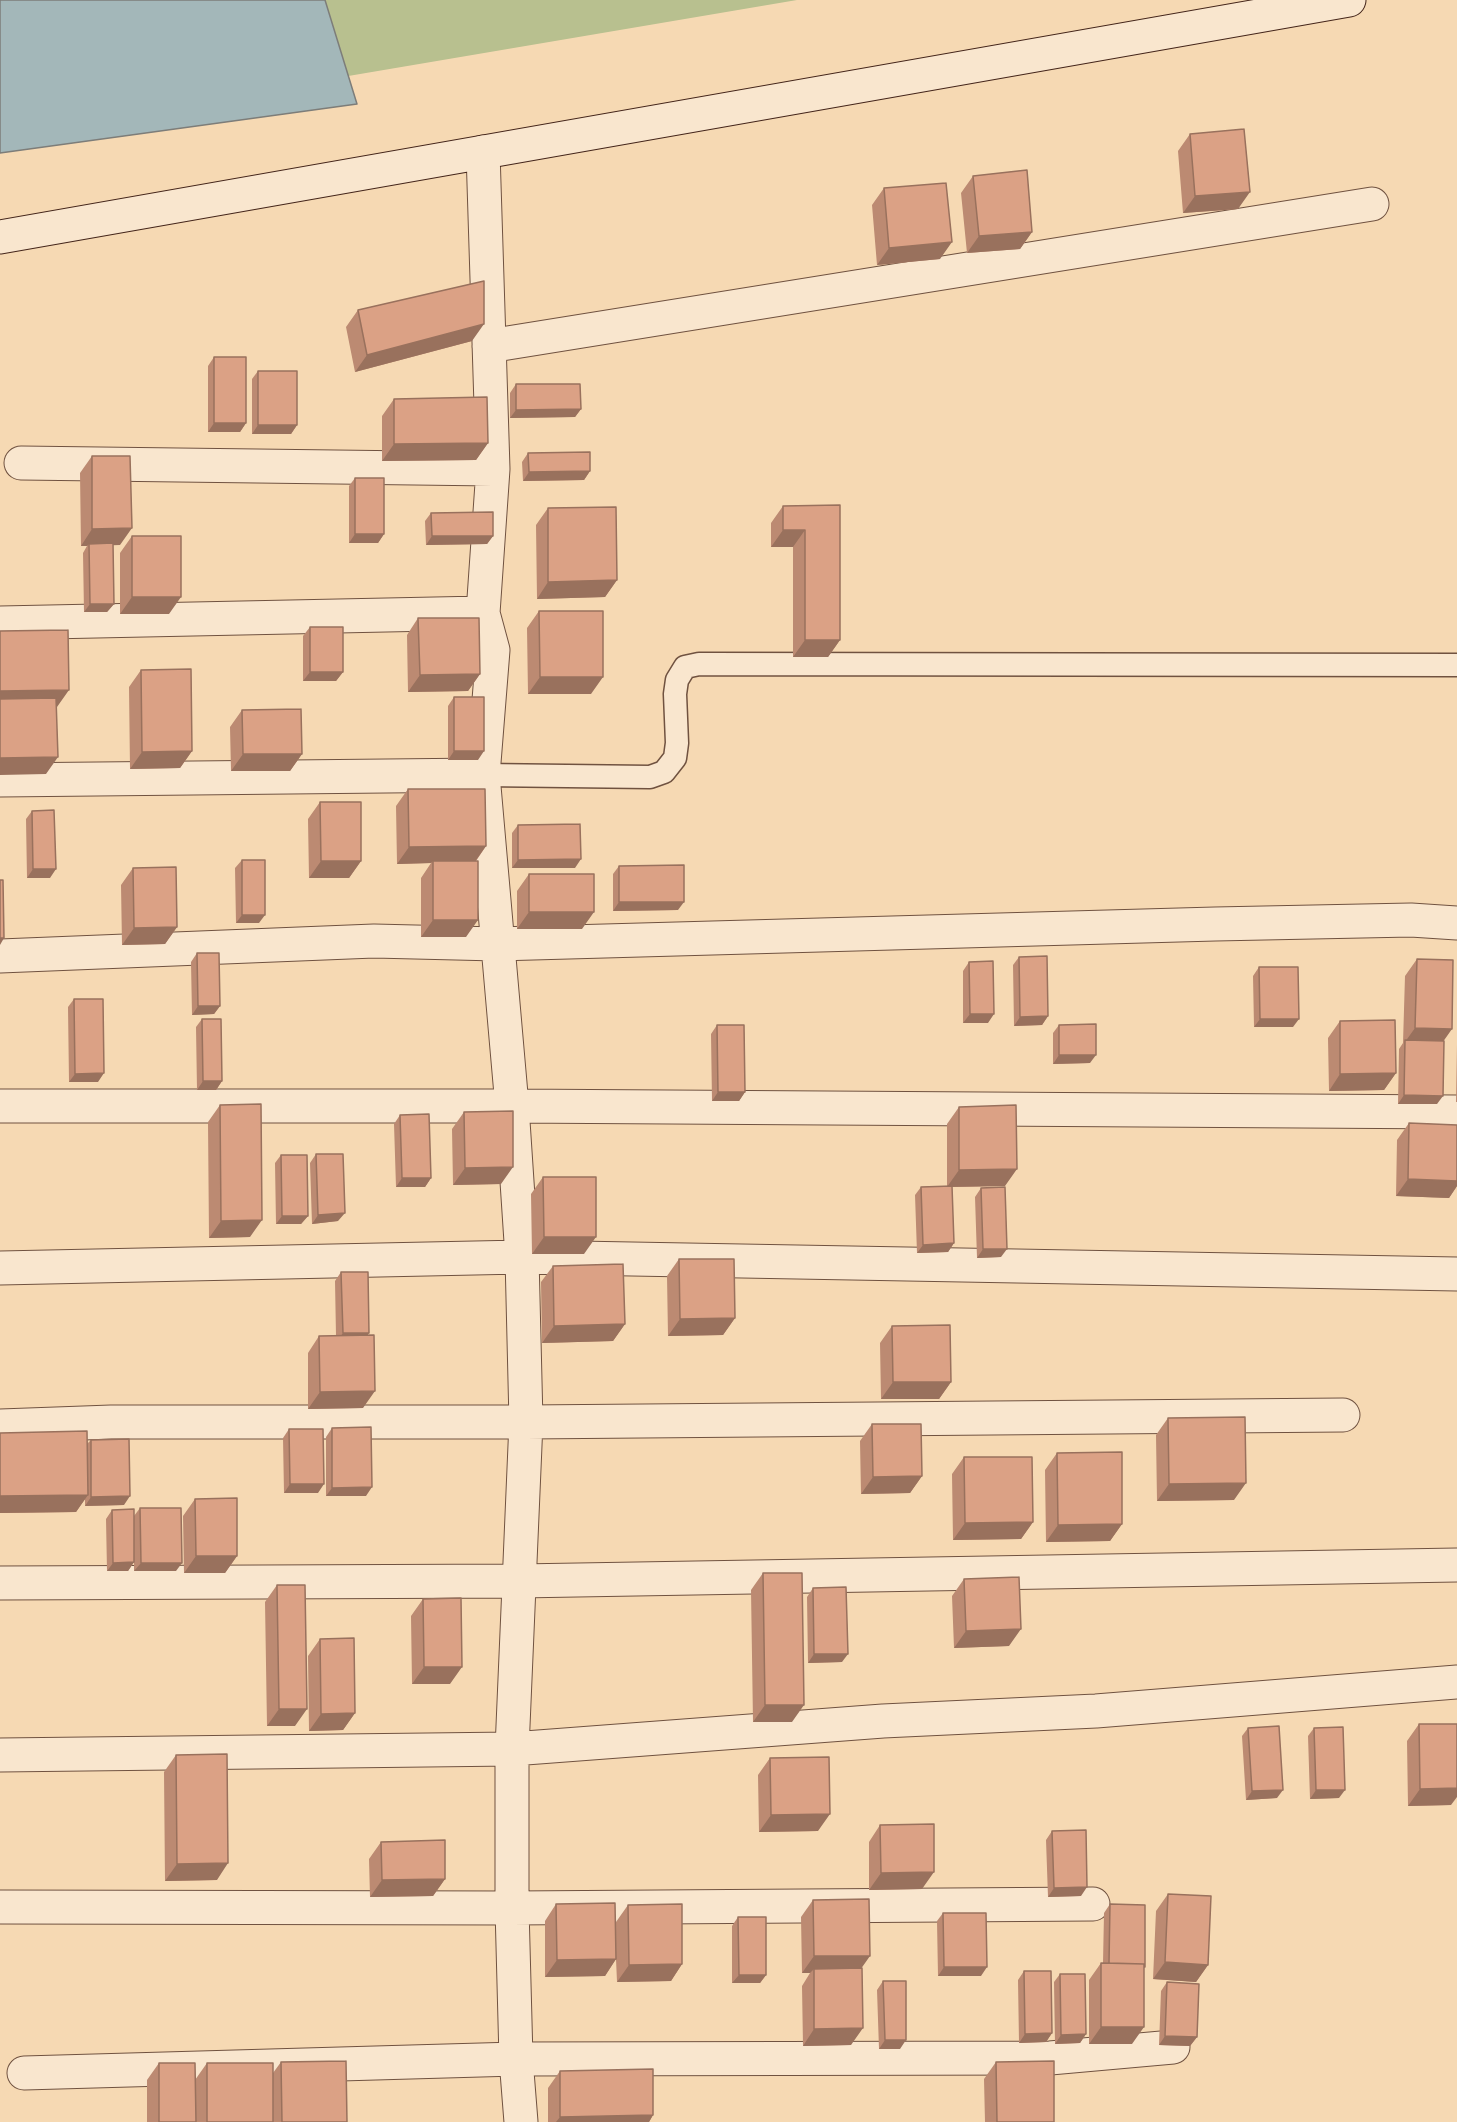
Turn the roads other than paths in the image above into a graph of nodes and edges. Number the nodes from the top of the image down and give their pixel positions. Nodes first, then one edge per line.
1 (1349, 0) edge
2 (483, 152) junction
3 (1372, 204) dead end
4 (0, 237) edge
5 (489, 346) junction
6 (21, 463) dead end
7 (493, 470) junction
8 (483, 613) junction
9 (0, 623) edge
10 (1457, 665) edge
11 (483, 775) junction
12 (0, 780) edge
13 (1457, 924) edge
14 (497, 944) junction
15 (0, 956) edge
16 (0, 1106) edge
17 (512, 1106) junction
18 (1457, 1112) edge
19 (522, 1257) junction
20 (0, 1268) edge
21 (1457, 1274) edge
22 (1343, 1415) dead end
23 (526, 1422) junction
24 (0, 1426) edge
25 (1457, 1565) edge
26 (519, 1581) junction
27 (0, 1583) edge
28 (1457, 1682) edge
29 (512, 1749) junction
30 (0, 1755) edge
31 (1094, 1904) dead end
32 (0, 1906) edge
33 (512, 1908) junction
34 (1173, 2048) edge
35 (516, 2059) junction
36 (24, 2073) dead end
37 (521, 2122) edge

1 - 2 street
2 - 4 street
2 - 5 street
3 - 5 street
5 - 7 street
6 - 7 street
7 - 8 street
8 - 9 street
8 - 11 street
10 - 11 lane
11 - 12 street
11 - 14 street
13 - 14 street
14 - 15 street
14 - 17 street
16 - 17 street
17 - 18 street
17 - 19 street
19 - 20 street
19 - 21 street
19 - 23 street
22 - 23 street
23 - 24 street
23 - 26 street
25 - 26 street
26 - 27 street
26 - 29 street
28 - 29 street
29 - 30 street
29 - 33 street
31 - 33 street
32 - 33 street
33 - 35 street
34 - 35 street
35 - 36 street
35 - 37 street

